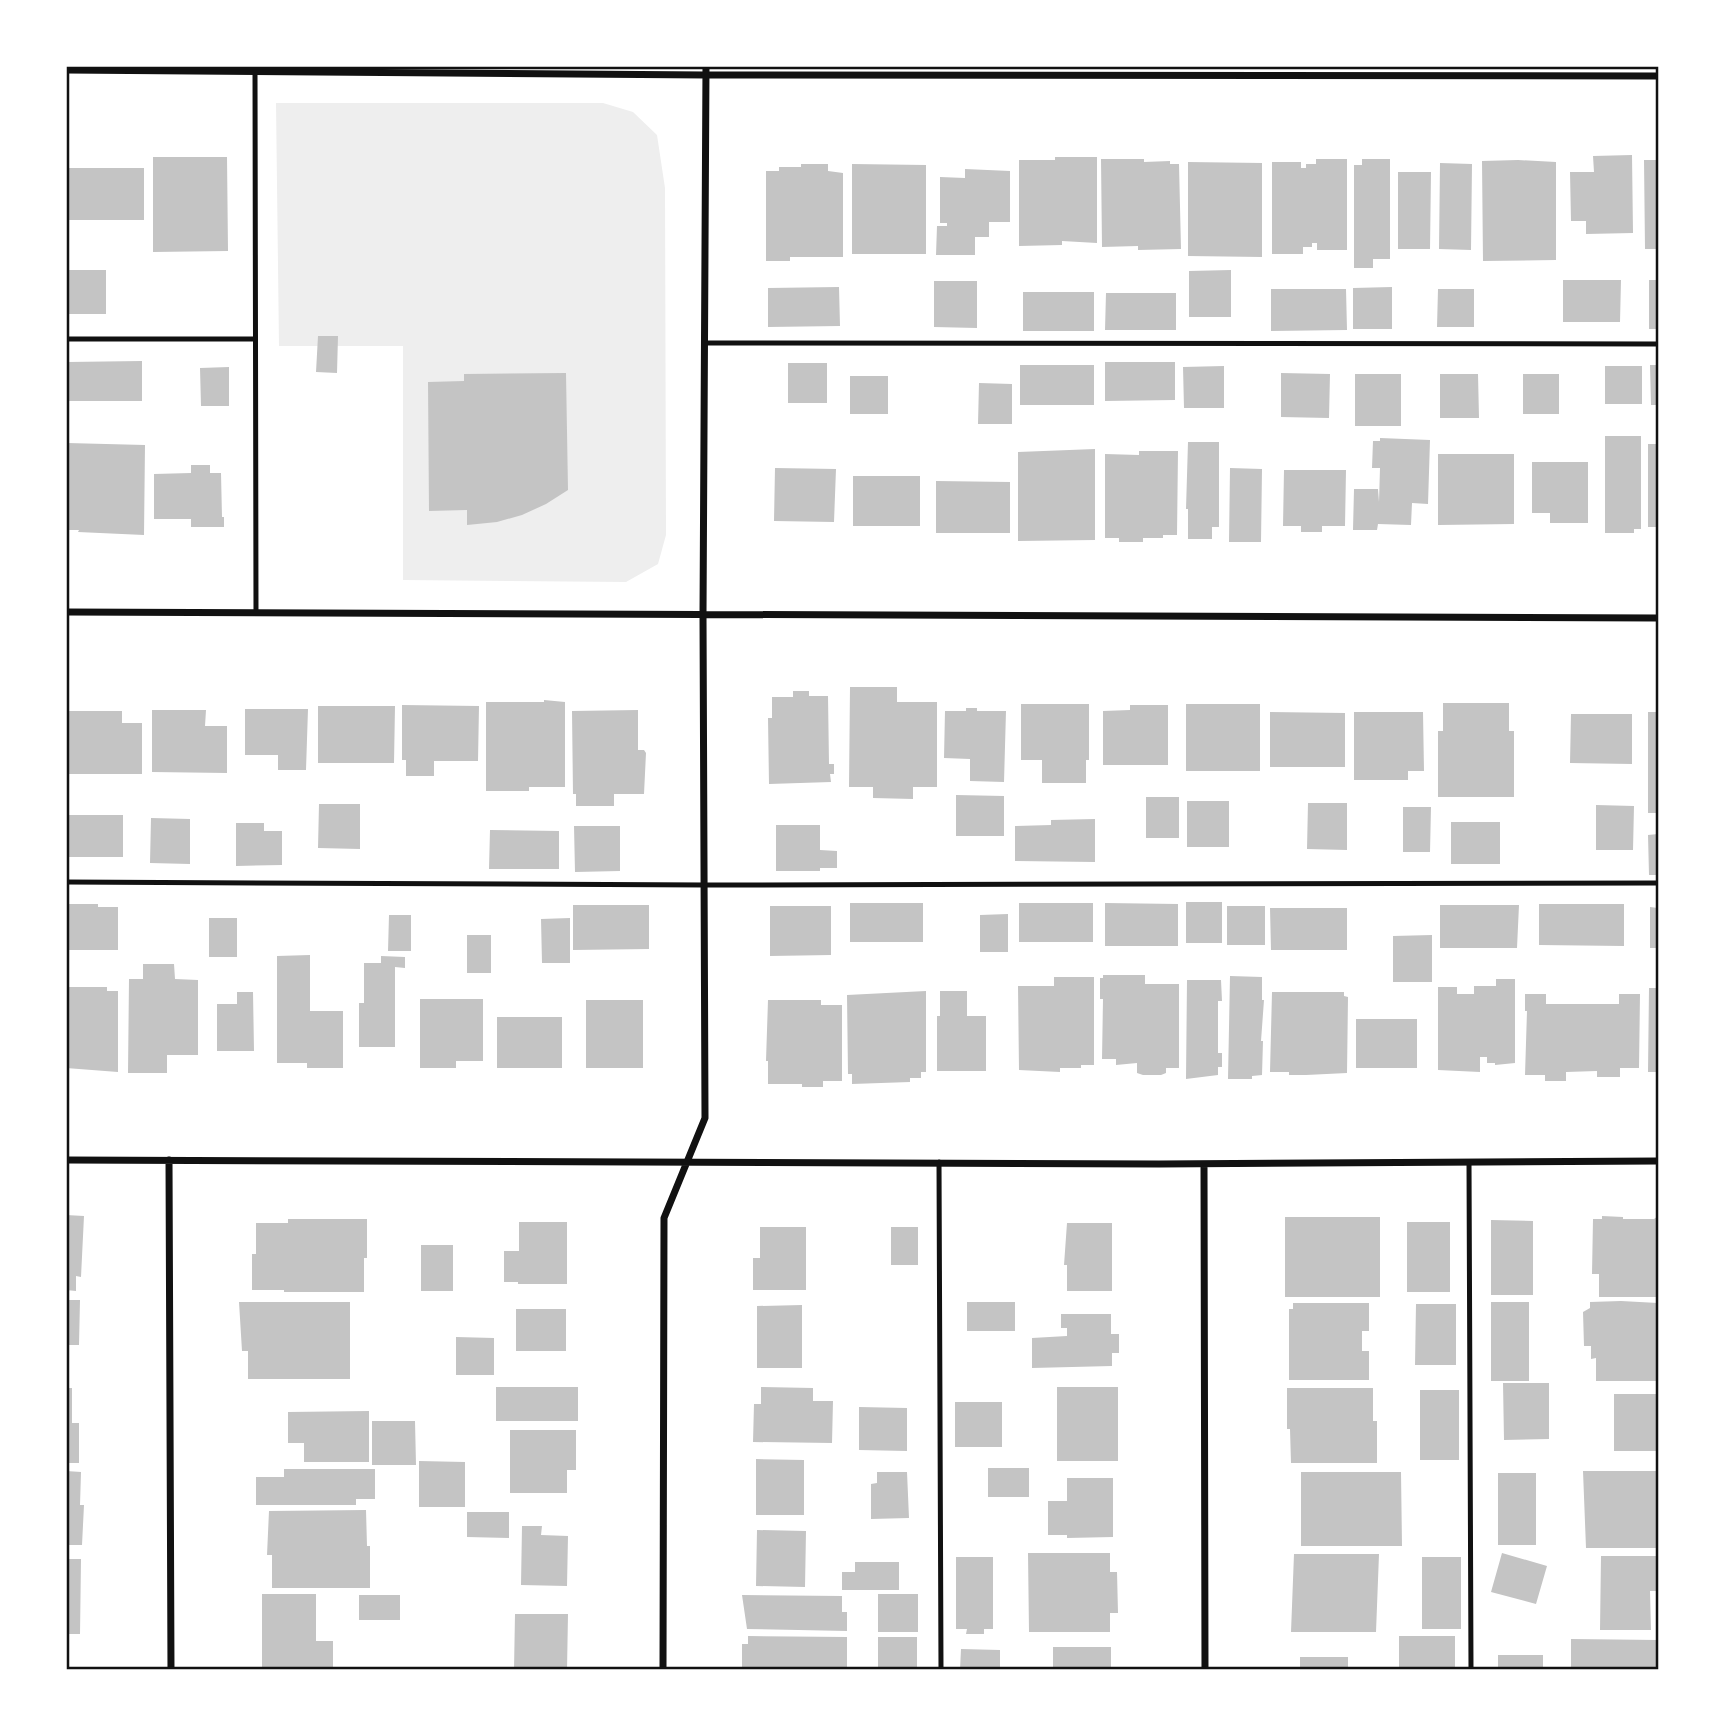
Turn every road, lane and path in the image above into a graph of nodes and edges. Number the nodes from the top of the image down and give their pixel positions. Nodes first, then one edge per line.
1 (66, 70) edge
2 (255, 71) junction
3 (706, 71) edge
4 (1658, 75) edge
5 (66, 339) edge
6 (255, 339) junction
7 (706, 343) junction
8 (1658, 344) edge
9 (66, 612) edge
10 (256, 612) junction
11 (703, 614) junction
12 (1658, 618) edge
13 (66, 883) edge
14 (1658, 883) edge
15 (705, 885) junction
16 (66, 1160) edge
17 (169, 1160) junction
18 (1469, 1160) junction
19 (1658, 1161) edge
20 (939, 1162) junction
21 (686, 1163) junction
22 (1204, 1164) junction
23 (171, 1670) edge
24 (663, 1670) edge
25 (941, 1670) edge
26 (1205, 1670) edge
27 (1471, 1670) edge

1 - 2 street
2 - 3 street
2 - 6 lane
3 - 4 street
3 - 7 street
5 - 6 lane
6 - 10 lane
7 - 8 lane
7 - 11 street
9 - 10 street
10 - 11 street
11 - 12 street
11 - 15 street
13 - 15 lane
14 - 15 lane
15 - 21 street
16 - 17 street
17 - 21 street
17 - 23 street
18 - 19 street
18 - 22 street
18 - 27 lane
20 - 21 street
20 - 22 street
20 - 25 lane
21 - 24 street
22 - 26 street

